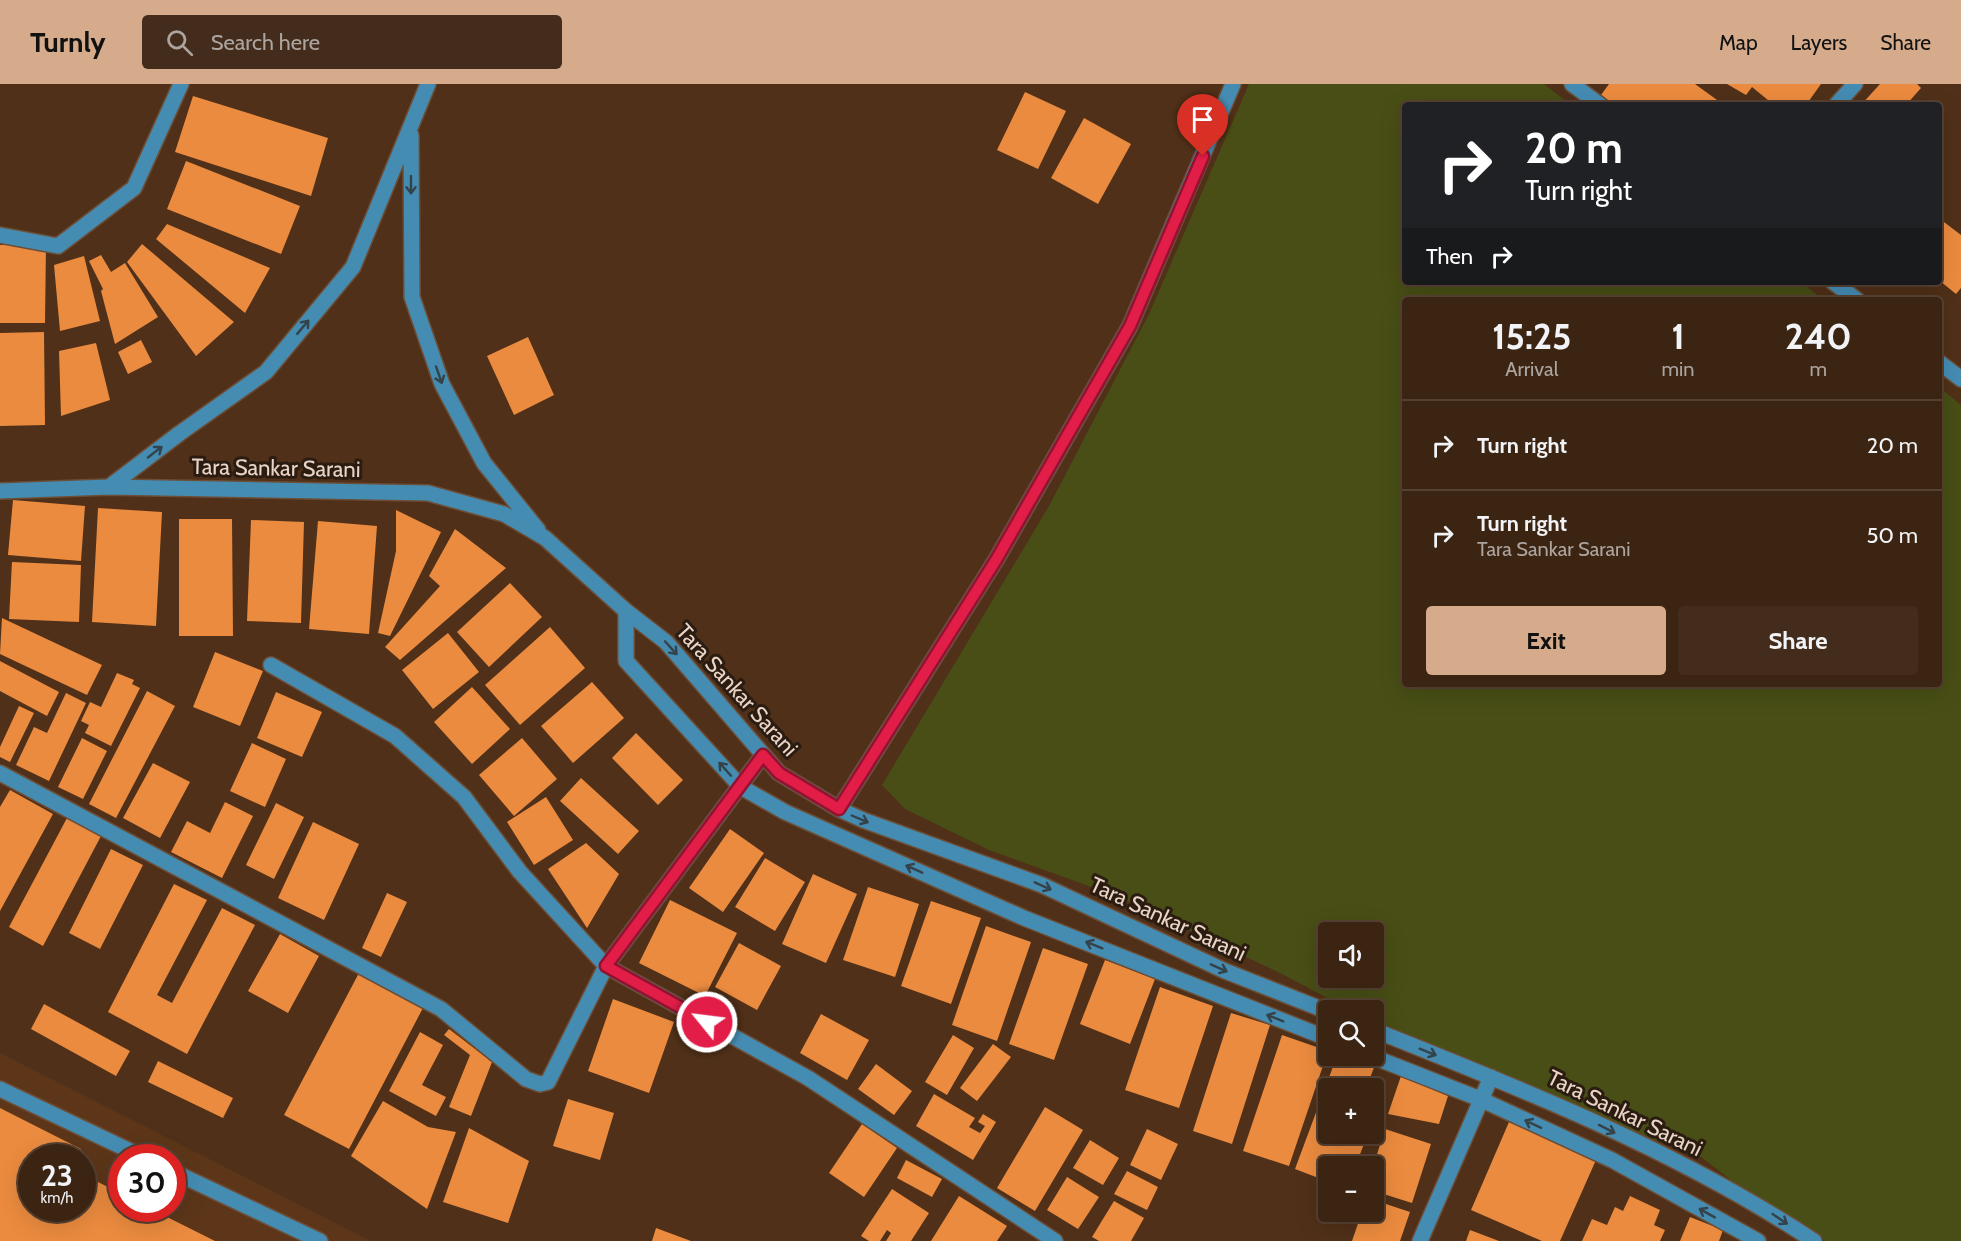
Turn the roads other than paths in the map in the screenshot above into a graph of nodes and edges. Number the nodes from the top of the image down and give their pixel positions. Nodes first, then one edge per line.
1 (181, 84) edge
2 (428, 84) edge
3 (1233, 84) edge
4 (1572, 84) edge
5 (1855, 84) edge
6 (1596, 102) edge
7 (1839, 102) edge
8 (411, 126) junction
9 (0, 235) edge
10 (1837, 285) edge
11 (1853, 297) edge
12 (1942, 365) edge
13 (1961, 379) edge
14 (109, 487) junction
15 (0, 491) edge
16 (545, 538) junction
17 (626, 611) junction
18 (270, 665) dead end
19 (763, 755) junction
20 (0, 773) edge
21 (741, 787) junction
22 (839, 809) junction
23 (606, 966) junction
24 (1318, 1008) edge
25 (1384, 1034) edge
26 (1318, 1035) edge
27 (1384, 1061) edge
28 (1491, 1077) junction
29 (0, 1089) edge
30 (1480, 1100) junction
31 (116, 1144) edge
32 (186, 1178) edge
33 (320, 1241) edge
34 (1055, 1241) edge
35 (1420, 1241) edge
36 (1758, 1241) edge
37 (1814, 1241) edge

1 - 9 street
2 - 8 street
3 - 22 street
4 - 6 street
5 - 7 street
14 -> 8 street
8 -> 16 street
10 - 11 street
12 - 13 street
14 - 15 street, Tara Sankar Sarani
14 - 16 street, Tara Sankar Sarani
16 - 17 street, Tara Sankar Sarani
17 -> 19 street, Tara Sankar Sarani
21 -> 17 street
18 - 23 street
19 - 21 street
19 - 22 street, Tara Sankar Sarani
20 - 23 street
21 - 23 street
26 -> 21 street
22 -> 24 street, Tara Sankar Sarani
23 - 34 street
25 -> 28 street, Tara Sankar Sarani
27 - 30 street
28 - 30 street
28 -> 37 street, Tara Sankar Sarani
29 - 31 street
30 - 35 street
36 -> 30 street
32 - 33 street

